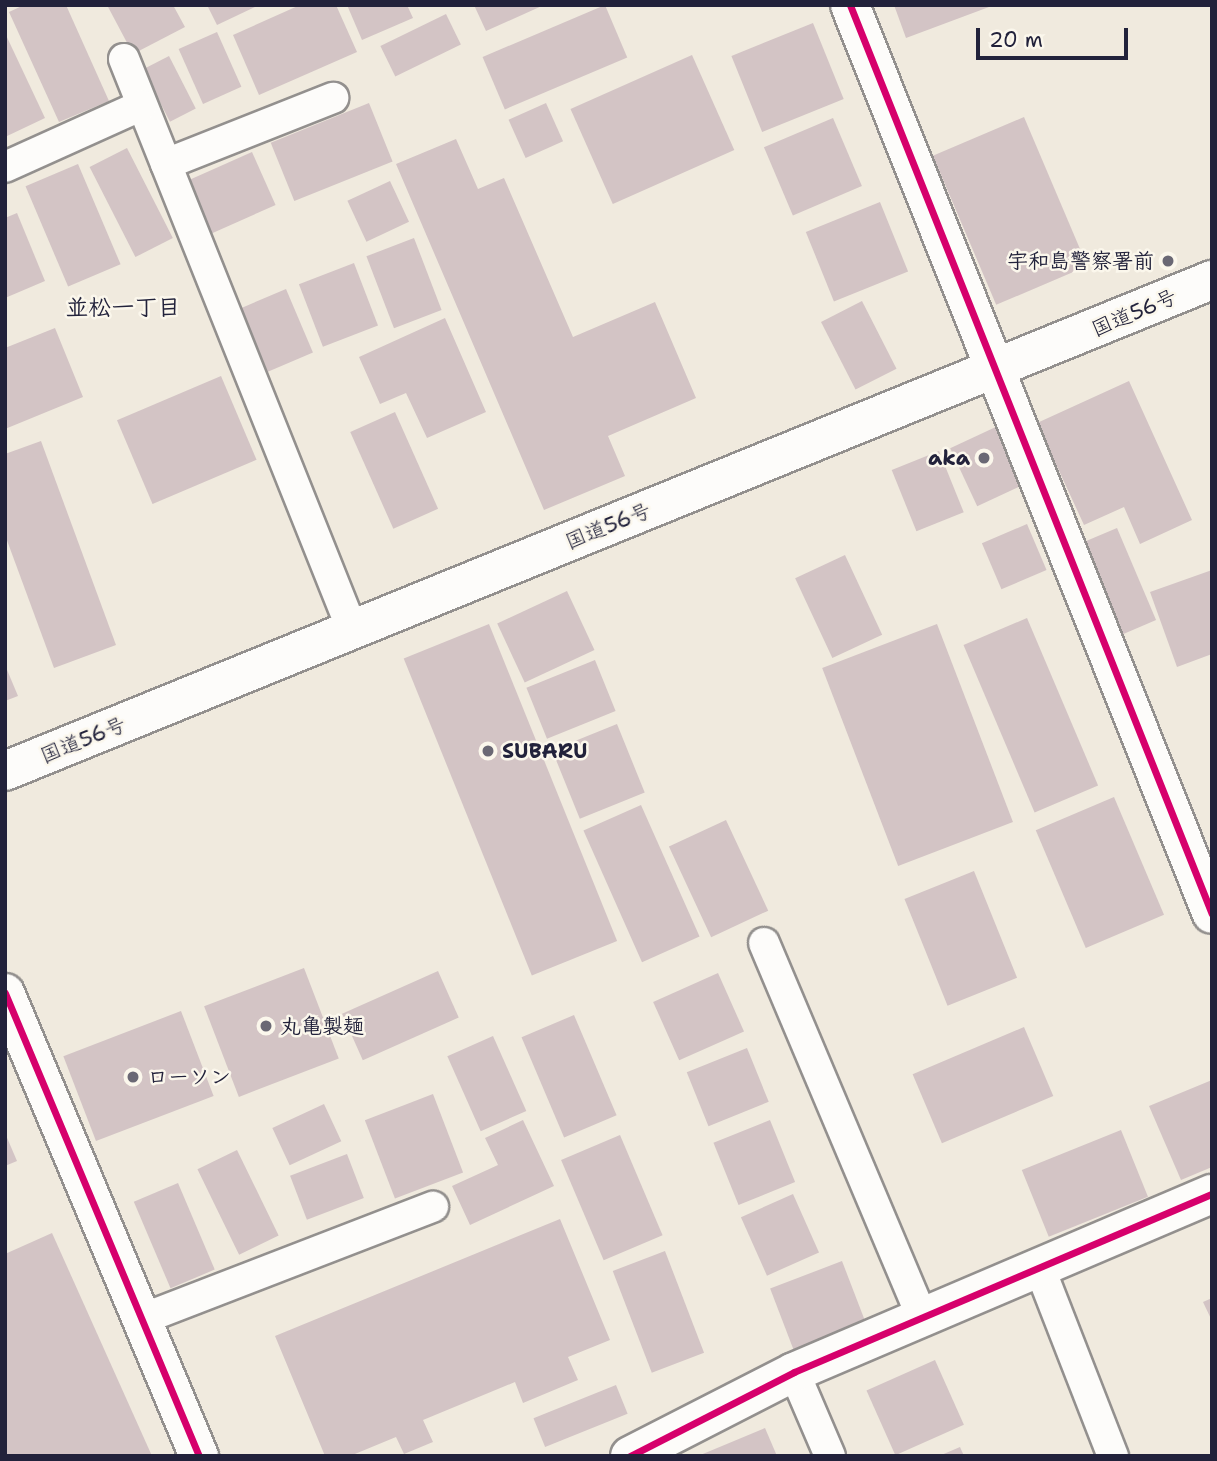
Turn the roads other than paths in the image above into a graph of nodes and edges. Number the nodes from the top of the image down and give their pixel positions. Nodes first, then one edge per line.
1 (850, 5) edge
2 (124, 59) dead end
3 (333, 98) dead end
4 (142, 105) junction
5 (166, 164) junction
6 (5, 167) edge
7 (1212, 280) edge
8 (993, 371) junction
9 (352, 629) junction
10 (5, 771) edge
11 (1212, 914) edge
12 (764, 943) dead end
13 (5, 993) edge
14 (1212, 1194) edge
15 (433, 1207) dead end
16 (1040, 1269) junction
17 (142, 1319) junction
18 (923, 1319) junction
19 (794, 1372) junction
20 (642, 1453) edge
21 (200, 1456) edge
22 (830, 1456) edge
23 (1113, 1456) edge

1 - 8 main road
2 - 4 lane
3 - 5 lane
4 - 5 lane
4 - 6 lane
5 - 9 lane
7 - 8 main road, 国道56号
8 - 9 main road, 国道56号
8 - 11 main road
9 - 10 main road, 国道56号
12 - 18 lane
13 - 17 main road
14 - 16 main road
15 - 17 lane
16 - 18 main road
16 - 23 lane
17 - 21 main road
18 - 19 main road
19 - 20 main road
19 - 22 lane

